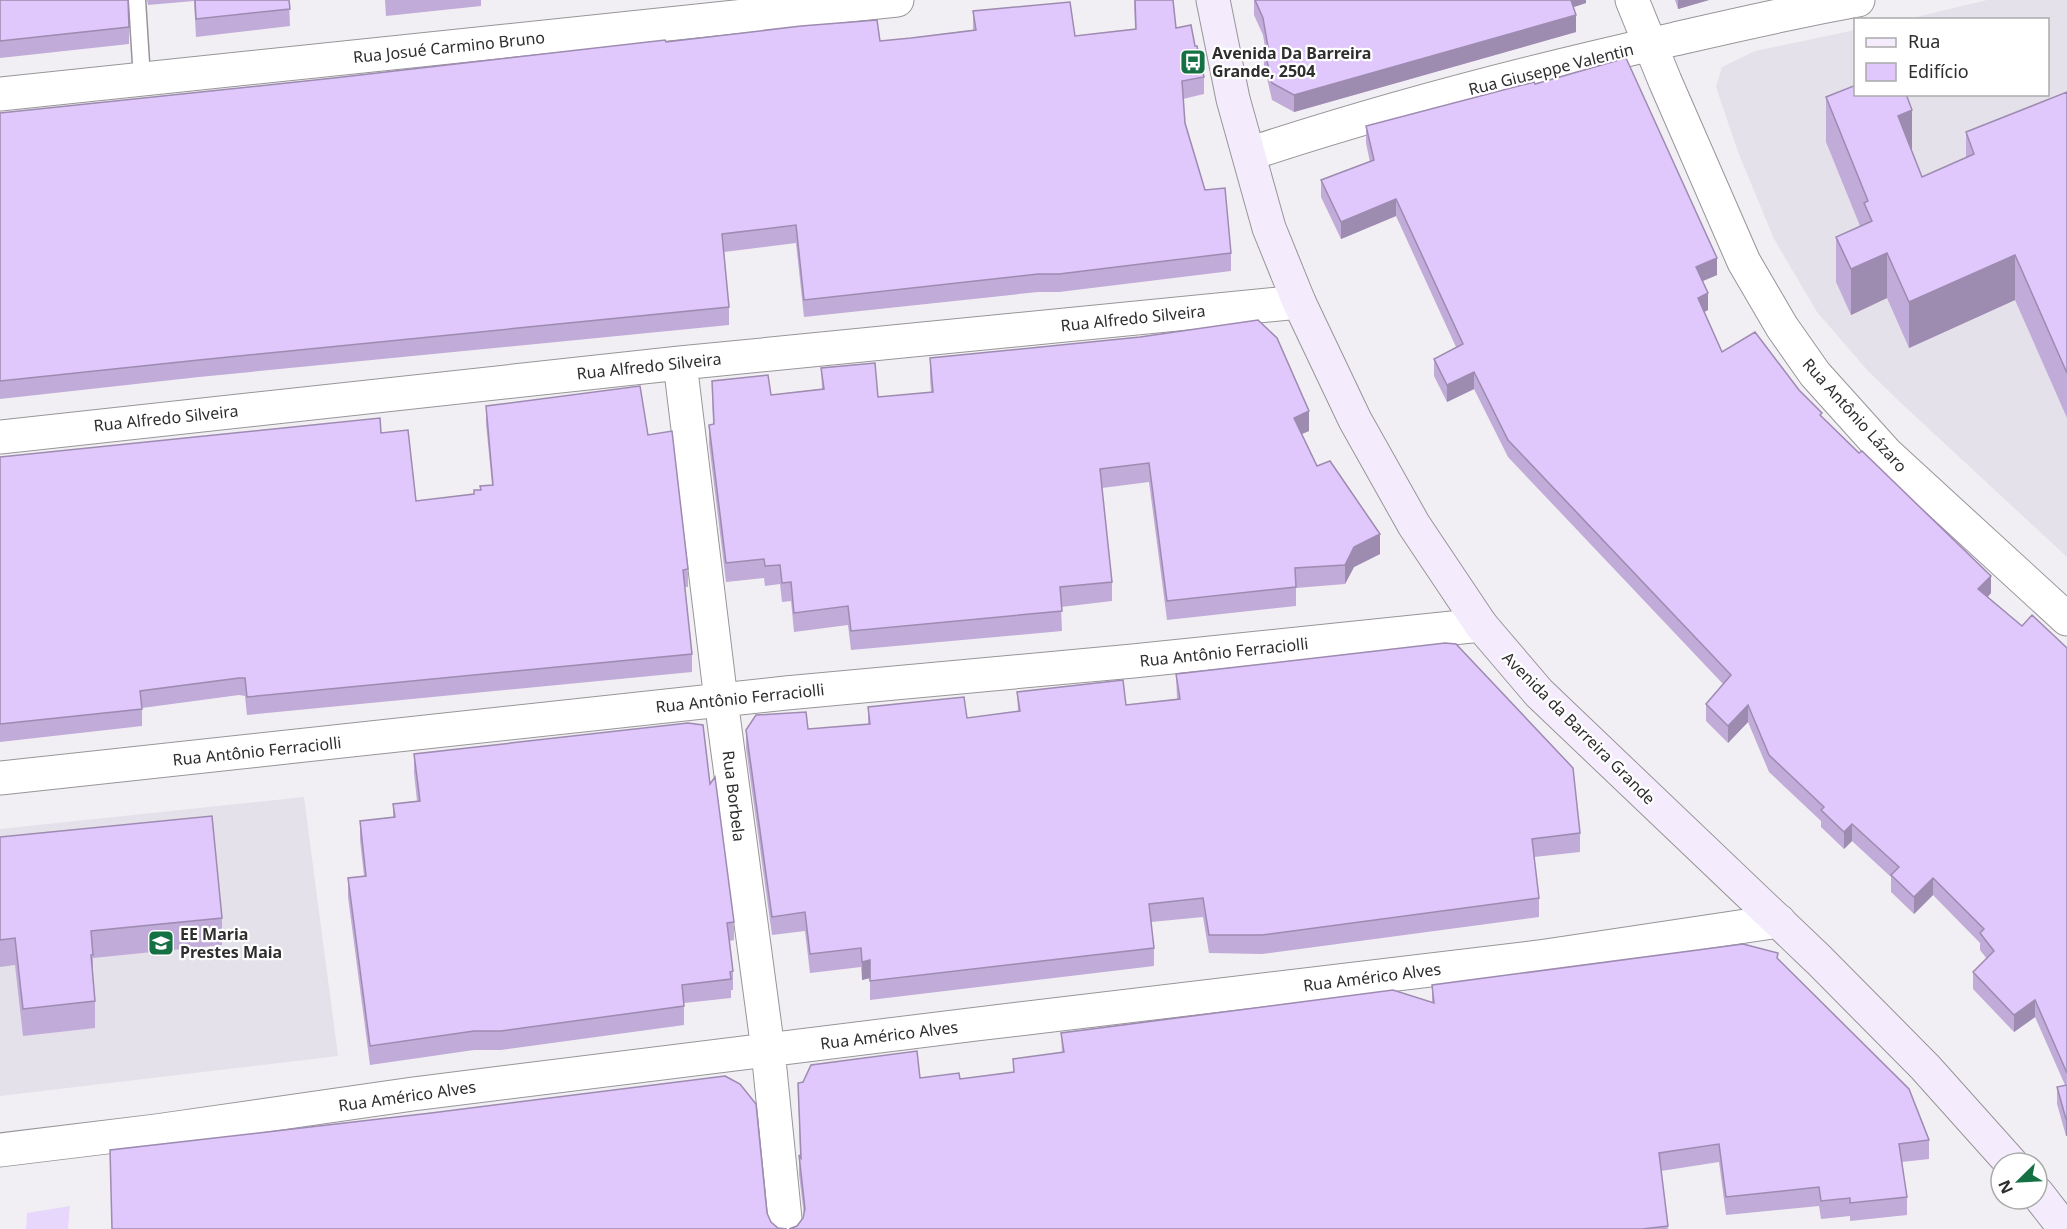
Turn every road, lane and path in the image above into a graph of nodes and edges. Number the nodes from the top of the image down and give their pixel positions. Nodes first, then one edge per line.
1 (137, 0) edge
2 (897, 0) edge
3 (1213, 0) edge
4 (1632, 0) edge
5 (1858, 0) edge
6 (790, 6) edge
7 (1650, 45) junction
8 (142, 80) junction
9 (0, 94) edge
10 (1248, 154) junction
11 (1299, 302) junction
12 (680, 363) junction
13 (0, 437) edge
14 (2067, 619) edge
15 (1481, 625) junction
16 (721, 700) junction
17 (0, 778) edge
18 (1779, 921) junction
19 (768, 1050) junction
20 (0, 1150) edge
21 (2000, 1151) edge
22 (2049, 1208) edge
23 (2029, 1211) edge
24 (786, 1229) edge
25 (2036, 1229) edge
26 (2066, 1229) edge

1 - 8 lane
2 - 6 street, Rua Josué Carmino Bruno
3 - 10 main road, Avenida da Barreira Grande
4 - 7 street, Rua Antônio Lázaro
5 - 7 street, Rua Giuseppe Valentin
6 - 8 street, Rua Josué Carmino Bruno
7 - 10 street, Rua Giuseppe Valentin
7 - 14 street, Rua Antônio Lázaro
8 - 9 street, Rua Josué Carmino Bruno
10 - 11 main road, Avenida da Barreira Grande
11 - 12 street, Rua Alfredo Silveira
11 - 15 main road, Avenida da Barreira Grande
12 - 13 street, Rua Alfredo Silveira
12 - 16 street, Rua Borbela
15 - 16 street, Rua Antônio Ferraciolli
15 - 18 main road, Avenida da Barreira Grande
16 - 17 street, Rua Antônio Ferraciolli
16 - 19 street, Rua Borbela
18 - 19 street, Rua Américo Alves
18 - 21 main road, Avenida da Barreira Grande
19 - 20 street, Rua Américo Alves
19 - 24 street, Rua Borbela
22 - 26 main road
23 - 25 main road

